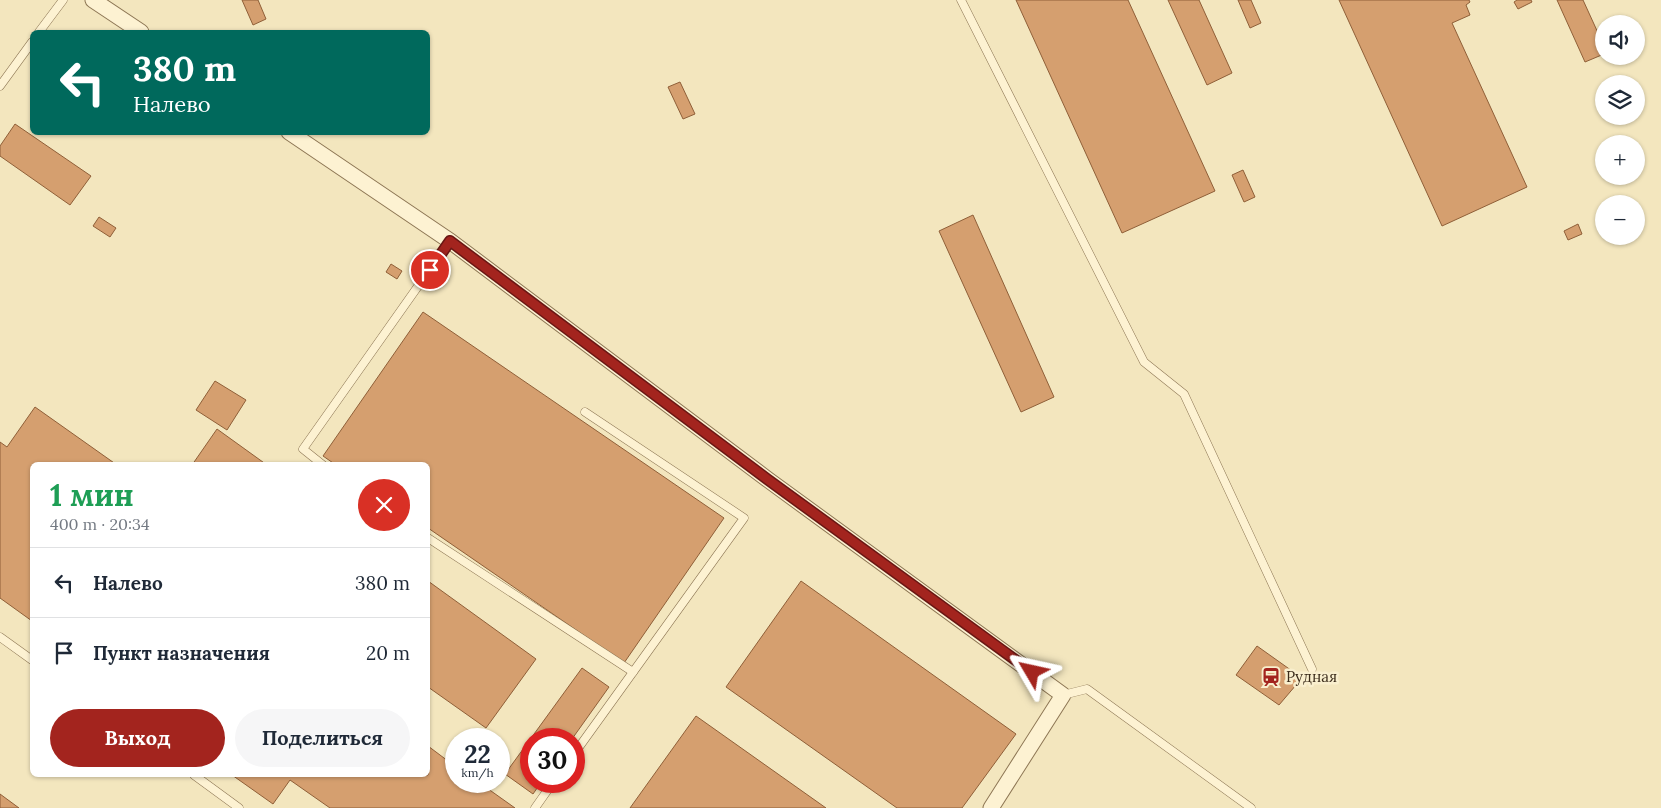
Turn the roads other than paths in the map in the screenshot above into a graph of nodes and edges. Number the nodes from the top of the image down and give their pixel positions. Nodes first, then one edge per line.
1 (63, 0) edge
2 (93, 0) edge
3 (961, 0) edge
4 (40, 30) edge
5 (138, 30) edge
6 (30, 45) edge
7 (0, 86) edge
8 (293, 135) edge
9 (450, 241) junction
10 (585, 412) dead end
11 (319, 462) edge
12 (430, 539) edge
13 (0, 637) edge
14 (30, 659) edge
15 (1312, 669) dead end
16 (633, 672) junction
17 (1063, 695) junction
18 (585, 739) edge
19 (197, 777) edge
20 (546, 793) edge
21 (239, 808) edge
22 (535, 808) edge
23 (991, 808) edge
24 (1251, 808) edge

1 - 4 lane
2 - 5 street
3 - 15 lane
6 - 7 lane
8 - 9 street
9 - 11 lane
9 - 17 street
10 - 16 lane
12 - 16 lane
13 - 14 lane
16 - 18 lane
17 - 23 street
17 - 24 lane
19 - 21 lane
20 - 22 lane

